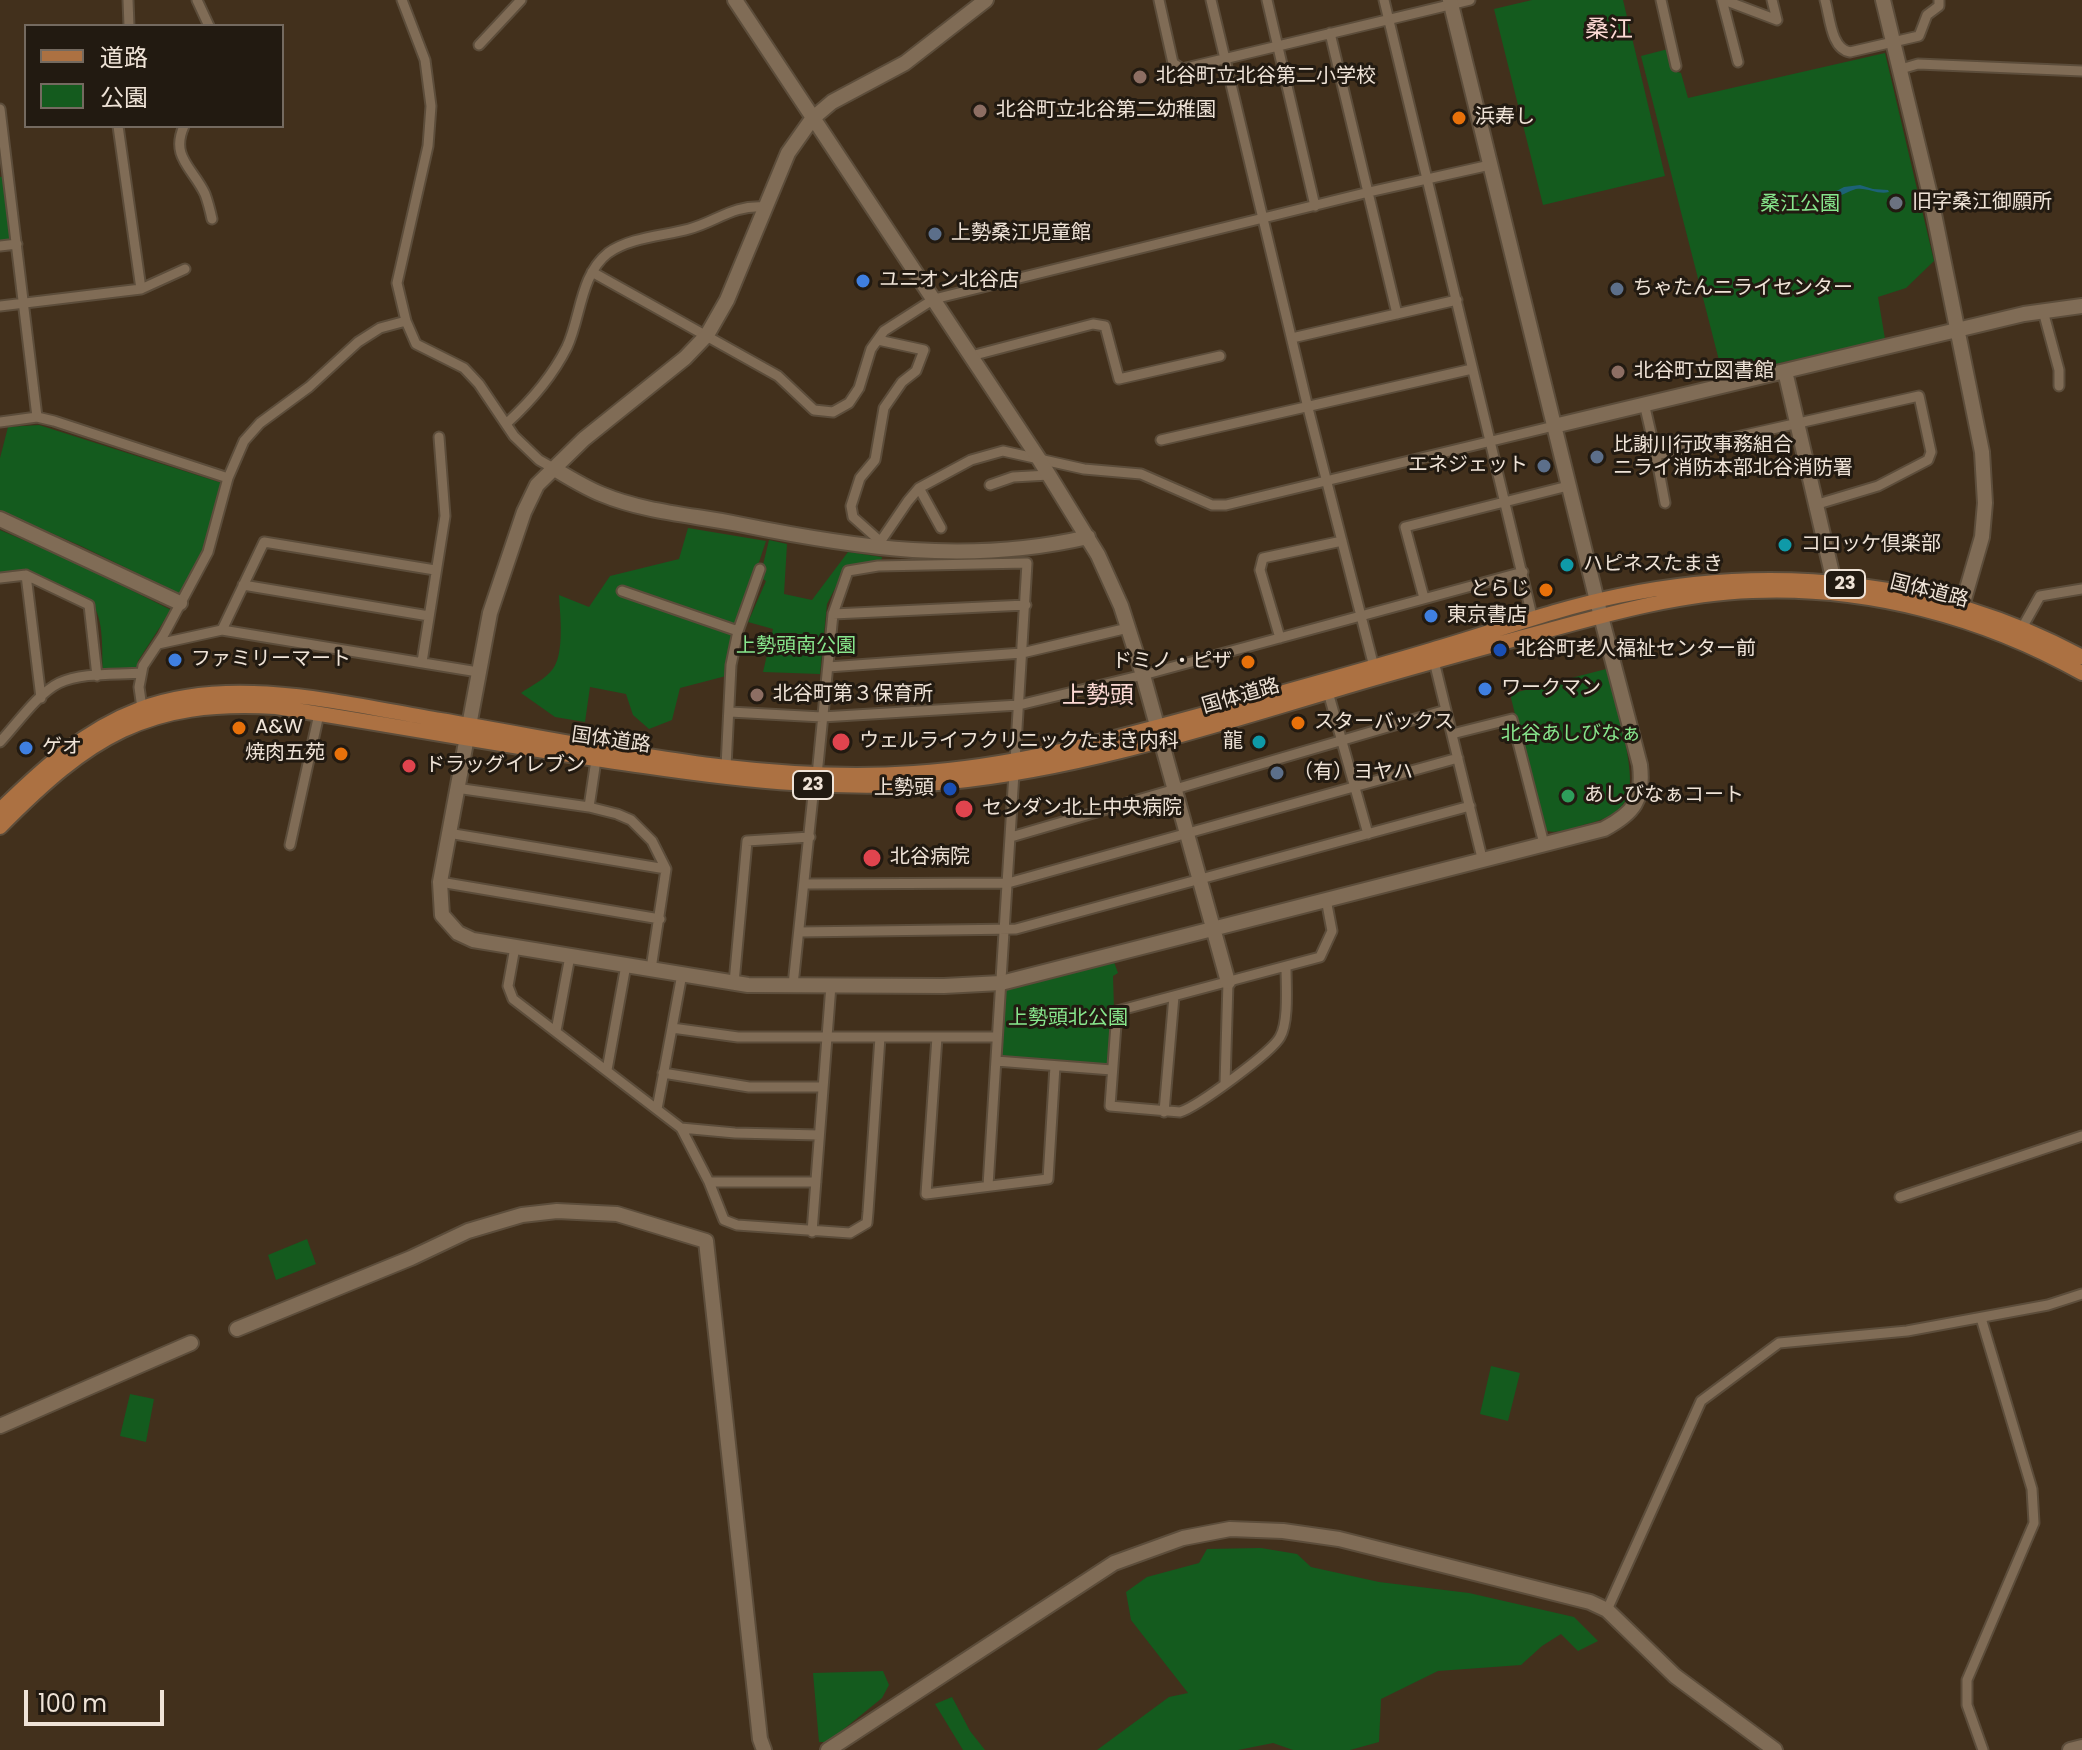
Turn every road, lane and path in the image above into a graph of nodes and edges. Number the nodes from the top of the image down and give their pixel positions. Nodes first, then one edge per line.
1 (128, 0) edge
2 (197, 0) edge
3 (402, 0) edge
4 (521, 0) edge
5 (735, 0) edge
6 (986, 0) edge
7 (1159, 0) edge
8 (1211, 0) edge
9 (1267, 0) edge
10 (1384, 0) edge
11 (1470, 0) edge
12 (1661, 0) edge
13 (1723, 0) edge
14 (1772, 0) edge
15 (1825, 0) edge
16 (1883, 0) edge
17 (1939, 0) edge
18 (1450, 2) edge
19 (1388, 19) junction
20 (129, 24) edge
21 (208, 24) edge
22 (1330, 33) junction
23 (1894, 43) junction
24 (479, 45) dead end
25 (1278, 46) junction
26 (1225, 59) junction
27 (1738, 62) dead end
28 (1676, 66) dead end
29 (1901, 69) junction
30 (2082, 71) edge
31 (0, 109) edge
32 (0, 117) edge
33 (812, 119) junction
34 (118, 128) edge
35 (183, 128) edge
36 (1490, 165) junction
37 (4, 176) edge
38 (1427, 179) junction
39 (1369, 192) junction
40 (1315, 206) junction
41 (764, 207) junction
42 (1263, 218) junction
43 (212, 219) dead end
44 (17, 244) junction
45 (0, 246) edge
46 (185, 269) dead end
47 (592, 272) junction
48 (141, 289) junction
49 (934, 299) junction
50 (1457, 300) junction
51 (24, 303) junction
52 (0, 306) edge
53 (2082, 306) edge
54 (2043, 311) junction
55 (1397, 314) junction
56 (406, 321) junction
57 (1959, 330) junction
58 (707, 335) junction
59 (1292, 338) junction
60 (878, 340) junction
61 (971, 356) junction
62 (1220, 356) dead end
63 (1472, 369) junction
64 (1785, 371) junction
65 (2059, 386) dead end
66 (1644, 403) junction
67 (1308, 408) junction
68 (37, 417) junction
69 (507, 423) junction
70 (1799, 424) junction
71 (1, 425) edge
72 (1554, 426) junction
73 (439, 437) dead end
74 (1161, 440) dead end
75 (1489, 441) junction
76 (1656, 455) junction
77 (1039, 459) junction
78 (553, 468) junction
79 (1049, 475) junction
80 (228, 478) junction
81 (1326, 480) junction
82 (990, 485) dead end
83 (1568, 486) junction
84 (919, 488) junction
85 (1505, 502) junction
86 (1665, 503) dead end
87 (1818, 504) junction
88 (0, 519) edge
89 (941, 528) dead end
90 (1088, 537) junction
91 (1342, 541) junction
92 (878, 545) junction
93 (760, 569) dead end
94 (435, 570) junction
95 (1523, 572) junction
96 (26, 575) junction
97 (0, 578) edge
98 (1834, 582) junction
99 (243, 585) junction
100 (2082, 589) edge
101 (622, 591) dead end
102 (1424, 598) junction
103 (1597, 601) junction
104 (180, 603) junction
105 (1026, 605) junction
106 (1962, 606) junction
107 (833, 614) junction
108 (429, 616) junction
109 (1360, 616) junction
110 (1601, 616) junction
111 (1533, 620) junction
112 (1128, 628) junction
113 (2022, 628) junction
114 (222, 630) junction
115 (738, 631) junction
116 (1280, 638) junction
117 (157, 645) junction
118 (1022, 653) junction
119 (2082, 657) edge
120 (1434, 661) junction
121 (422, 662) junction
122 (828, 667) junction
123 (1374, 667) junction
124 (478, 672) junction
125 (141, 673) junction
126 (2082, 673) edge
127 (1143, 675) junction
128 (97, 676) junction
129 (1328, 692) junction
130 (41, 698) junction
131 (1019, 705) junction
132 (142, 708) junction
133 (1446, 710) junction
134 (730, 712) junction
135 (319, 714) junction
136 (822, 717) junction
137 (466, 732) junction
138 (1158, 734) junction
139 (1452, 734) junction
140 (1341, 740) junction
141 (0, 742) edge
142 (1458, 758) junction
143 (596, 760) junction
144 (726, 767) junction
145 (1014, 767) junction
146 (816, 780) junction
147 (1354, 786) junction
148 (456, 788) junction
149 (1175, 788) junction
150 (1470, 806) junction
151 (589, 807) junction
152 (0, 810) edge
153 (0, 827) edge
154 (448, 833) junction
155 (1187, 833) junction
156 (1368, 834) junction
157 (810, 837) junction
158 (1011, 837) junction
159 (1544, 844) junction
160 (290, 845) dead end
161 (1482, 858) junction
162 (666, 869) junction
163 (1200, 880) junction
164 (440, 882) junction
165 (1008, 883) junction
166 (805, 884) junction
167 (1326, 899) junction
168 (660, 919) junction
169 (1214, 929) junction
170 (1004, 930) junction
171 (799, 932) junction
172 (515, 947) junction
173 (570, 956) junction
174 (626, 965) junction
175 (1286, 967) junction
176 (651, 969) junction
177 (682, 974) junction
178 (1228, 982) junction
179 (734, 983) junction
180 (1001, 983) junction
181 (793, 985) junction
182 (831, 985) junction
183 (1174, 996) junction
184 (672, 1028) junction
185 (556, 1031) junction
186 (826, 1037) junction
187 (880, 1037) junction
188 (937, 1037) junction
189 (997, 1037) junction
190 (996, 1061) junction
191 (1055, 1066) junction
192 (607, 1070) junction
193 (1112, 1070) junction
194 (663, 1073) junction
195 (1225, 1084) junction
196 (823, 1087) junction
197 (657, 1109) junction
198 (1164, 1112) junction
199 (681, 1128) junction
200 (819, 1135) junction
201 (2082, 1136) edge
202 (709, 1182) junction
203 (816, 1182) junction
204 (988, 1186) junction
205 (1900, 1197) dead end
206 (812, 1232) junction
207 (2082, 1294) edge
208 (1981, 1318) junction
209 (237, 1329) dead end
210 (191, 1343) dead end
211 (0, 1426) edge
212 (1607, 1610) junction
213 (2082, 1747) edge
214 (764, 1750) edge
215 (828, 1750) edge
216 (1775, 1750) edge
217 (1983, 1750) edge
218 (2070, 1750) edge

1 - 20 street
2 - 21 street
3 - 56 street
4 - 24 street
5 - 33 street
6 - 33 street
7 - 26 street
8 - 26 street
9 - 25 street
10 - 19 street
11 - 18 street
12 - 28 street
13 - 14 street
13 - 27 street
15 - 23 street
16 - 23 street
17 - 23 street
18 - 19 street
18 - 36 street
19 - 22 street
19 - 38 street
22 - 25 street
22 - 39 street
23 - 29 street
25 - 26 street
25 - 40 street
26 - 42 street
29 - 30 street
29 - 57 street
31 - 32 street
32 - 37 street
33 - 41 street
33 - 49 street
34 - 48 street
35 - 43 street
36 - 38 street
36 - 72 street
37 - 44 street
38 - 39 street
38 - 50 street
39 - 40 street
39 - 55 street
40 - 42 street
41 - 47 street
41 - 58 street
42 - 49 street
42 - 59 street
44 - 45 street
44 - 51 street
46 - 48 street
47 - 58 street
47 - 69 street
48 - 51 street
49 - 60 street
49 - 61 street
50 - 55 street
50 - 63 street
51 - 52 street
51 - 68 street
53 - 54 street
54 - 57 street
54 - 65 street
55 - 59 street
56 - 69 street
56 - 80 street
57 - 64 street
57 - 106 street
58 - 60 street
58 - 78 street
59 - 67 street
60 - 92 street
61 - 62 street
61 - 77 street
63 - 67 street
63 - 75 street
64 - 66 street
64 - 70 street
66 - 72 street
66 - 76 street
67 - 74 street
67 - 81 street
68 - 71 street
68 - 80 street
69 - 78 street
70 - 76 street
70 - 87 street
70 - 87 street
72 - 75 street
72 - 83 street
73 - 94 street
75 - 81 street
75 - 85 street
76 - 86 street
77 - 79 street
77 - 81 street
77 - 84 street
78 - 92 street
78 - 124 street
79 - 82 street
79 - 90 street
80 - 104 street
81 - 91 street
83 - 85 street
83 - 103 street
84 - 89 street
84 - 92 street
85 - 95 street
85 - 102 street
87 - 98 street
88 - 104 street
90 - 92 street
90 - 112 street
91 - 109 street
91 - 116 street
93 - 115 street
94 - 99 street
94 - 108 street
95 - 102 street
95 - 111 street
96 - 97 street
96 - 128 street
96 - 130 street
98 - 103 main road, 国体道路 / 23
98 - 106 main road, 国体道路 / 23
99 - 108 street
99 - 114 street
100 - 113 street
101 - 115 street
102 - 109 street
103 - 110 street
103 - 111 main road, 国体道路 / 23
104 - 117 street
105 - 107 street
105 - 107 street
105 - 118 street
106 - 113 main road, 国体道路 / 23
107 - 122 street
108 - 121 street
109 - 116 street
109 - 123 street
110 - 120 main road, 国体道路 / 23
110 - 126 main road, 国体道路 / 23
110 - 159 street
111 - 123 main road, 国体道路 / 23
112 - 118 street
112 - 127 street
113 - 119 main road, 国体道路 / 23
114 - 117 street
114 - 121 street
115 - 134 street
116 - 127 street
117 - 125 street
118 - 122 street
118 - 131 street
120 - 129 main road, 国体道路 / 23
120 - 133 street
121 - 124 street
122 - 136 street
123 - 138 main road, 国体道路 / 23
124 - 137 street
125 - 128 street
125 - 132 street
127 - 131 street
127 - 138 street
128 - 130 street
129 - 138 main road, 国体道路 / 23
129 - 140 street
130 - 141 street
131 - 136 street
131 - 145 street
132 - 137 main road, 国体道路 / 23
132 - 152 main road, 国体道路 / 23
133 - 139 street
133 - 140 street
134 - 136 street
134 - 144 street
135 - 137 main road, 国体道路 / 23
135 - 153 main road, 国体道路 / 23
135 - 160 street
136 - 146 street
137 - 143 main road, 国体道路 / 23
137 - 144 main road, 国体道路 / 23
137 - 148 street
138 - 145 main road, 国体道路 / 23
138 - 149 street
139 - 142 street
139 - 159 street
140 - 147 street
140 - 149 street
142 - 147 street
142 - 150 street
143 - 146 main road, 国体道路 / 23
143 - 151 street
144 - 146 main road, 国体道路 / 23
145 - 146 main road, 国体道路 / 23
145 - 158 street
146 - 157 street
147 - 155 street
147 - 156 street
148 - 151 street
148 - 154 street
149 - 155 street
149 - 158 street
150 - 156 street
150 - 161 street
151 - 162 street
154 - 162 street
154 - 164 street
155 - 163 street
155 - 165 street
156 - 163 street
157 - 166 street
157 - 179 street
158 - 165 street
159 - 161 street
161 - 167 street
162 - 168 street
163 - 169 street
163 - 170 street
164 - 168 street
164 - 172 street
165 - 166 street
165 - 170 street
166 - 171 street
167 - 169 street
167 - 175 street
168 - 176 street
169 - 178 street
169 - 180 street
170 - 171 street
170 - 180 street
171 - 181 street
172 - 173 street
172 - 185 street
173 - 174 street
173 - 185 street
174 - 176 street
174 - 192 street
175 - 178 street
175 - 195 street
176 - 177 street
177 - 179 street
177 - 184 street
178 - 183 street
178 - 195 street
179 - 181 street
180 - 182 street
180 - 189 street
181 - 182 street
182 - 186 street
183 - 193 street
183 - 198 street
184 - 186 street
184 - 194 street
185 - 192 street
186 - 187 street
186 - 196 street
187 - 188 street
187 - 206 street
188 - 189 street
188 - 204 street
189 - 190 street
190 - 191 street
190 - 204 street
191 - 193 street
191 - 204 street
192 - 197 street
193 - 198 street
194 - 196 street
194 - 197 street
195 - 198 street
196 - 200 street
197 - 199 street
199 - 200 street
199 - 202 street
200 - 203 street
201 - 205 street
202 - 203 street
202 - 206 street
203 - 206 street
207 - 208 street
208 - 212 street
208 - 217 street
209 - 214 street
210 - 211 street
212 - 215 street
212 - 216 street
213 - 218 street

